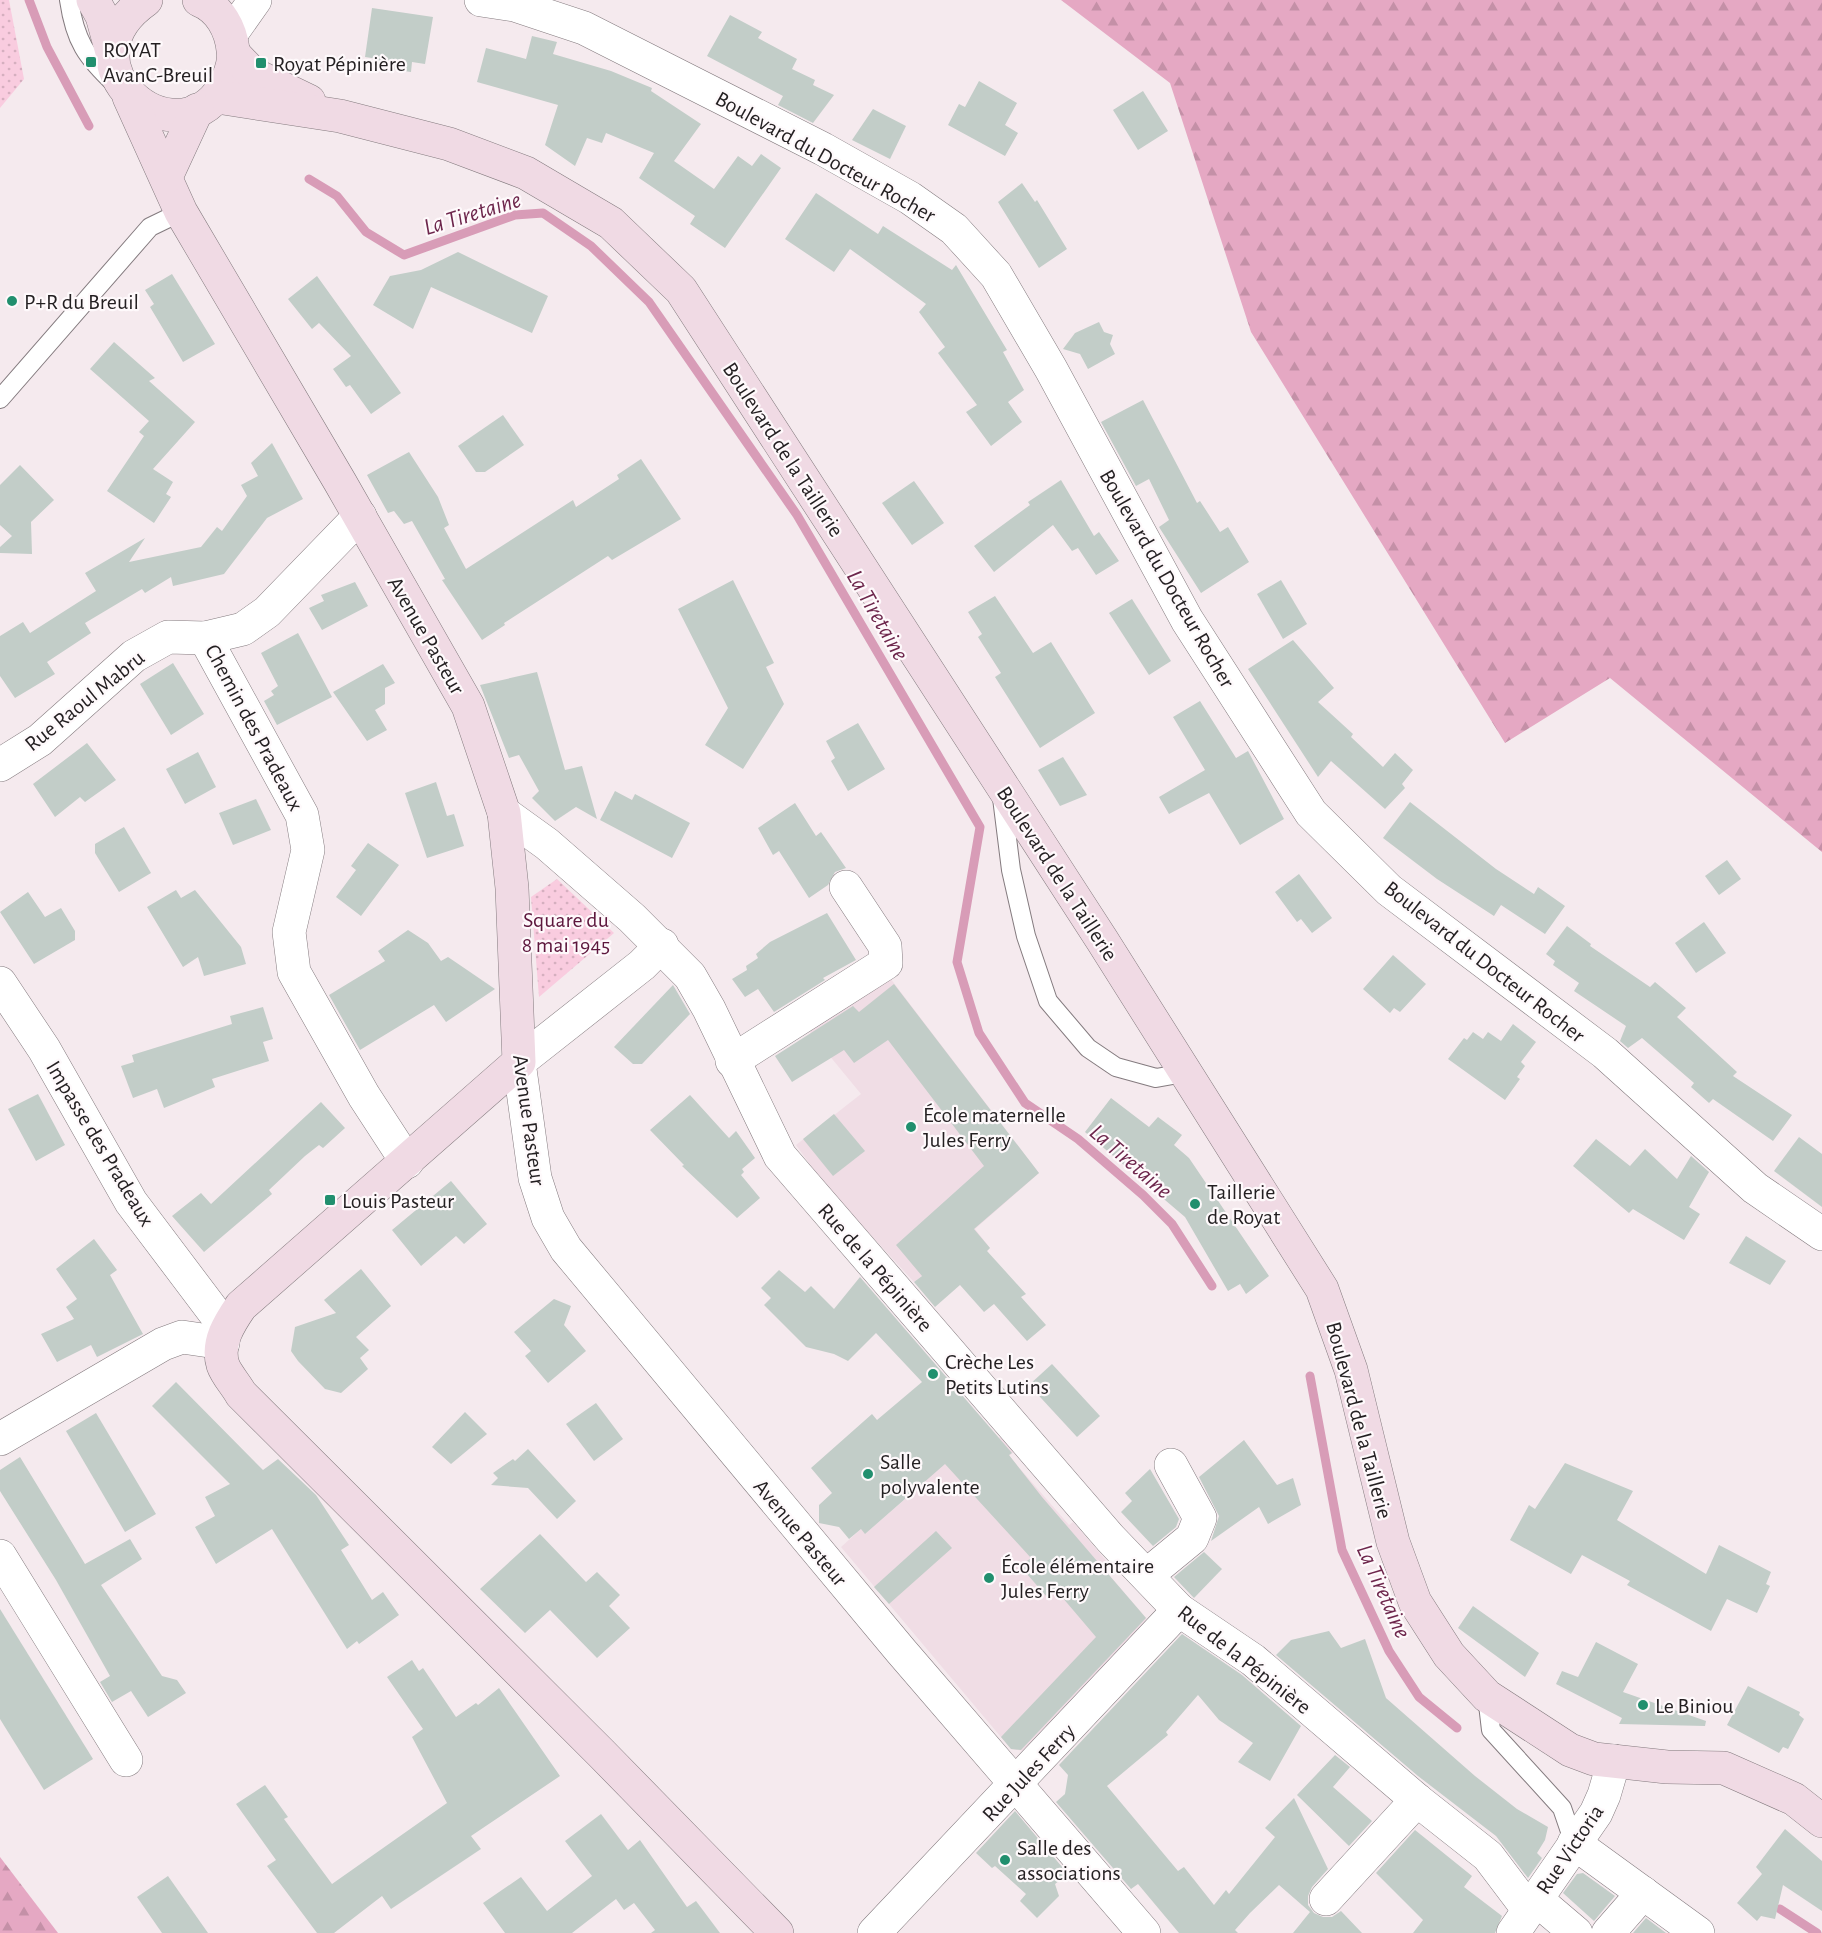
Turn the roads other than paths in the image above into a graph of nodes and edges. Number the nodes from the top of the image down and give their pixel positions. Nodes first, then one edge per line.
1 (69, 0) edge
2 (93, 0) edge
3 (146, 0) edge
4 (199, 0) edge
5 (255, 0) edge
6 (481, 0) edge
7 (232, 44) junction
8 (112, 52) junction
9 (129, 97) junction
10 (207, 104) junction
11 (340, 116) junction
12 (166, 177) junction
13 (181, 212) junction
14 (0, 399) edge
15 (360, 516) junction
16 (205, 639) junction
17 (0, 765) edge
18 (1001, 787) junction
19 (504, 813) junction
20 (846, 887) dead end
21 (662, 945) junction
22 (0, 983) edge
23 (732, 1061) junction
24 (519, 1062) junction
25 (1184, 1072) junction
26 (407, 1162) junction
27 (1822, 1234) edge
28 (224, 1335) junction
29 (0, 1439) edge
30 (1171, 1465) dead end
31 (0, 1556) edge
32 (1146, 1575) junction
33 (1179, 1610) junction
34 (1487, 1696) junction
35 (126, 1760) dead end
36 (1614, 1761) junction
37 (1015, 1786) junction
38 (1417, 1800) junction
39 (1822, 1821) edge
40 (1574, 1843) junction
41 (1643, 1893) junction
42 (1326, 1899) dead end
43 (1526, 1914) edge
44 (777, 1933) edge
45 (874, 1933) edge
46 (1144, 1933) edge
47 (1576, 1933) edge
48 (1608, 1933) edge
49 (1698, 1933) edge

1 - 9 lane
2 - 8 main road, Avenue Pasteur
3 - 8 main road
4 - 7 main road, Boulevard de la Taillerie
5 - 7 street
6 - 27 street, Boulevard du Docteur Rocher
7 - 10 main road
7 - 11 main road, Boulevard de la Taillerie
8 - 9 main road, Avenue Pasteur
9 - 10 main road, Boulevard de la Taillerie
9 - 12 main road, Avenue Pasteur
10 - 11 main road, Boulevard de la Taillerie
10 - 12 main road
11 - 18 main road, Boulevard de la Taillerie
12 - 13 main road, Avenue Pasteur
13 - 14 lane
13 - 15 main road, Avenue Pasteur
15 - 16 street, Chemin des Pradeaux
15 - 19 main road, Avenue Pasteur
16 - 17 street, Rue Raoul Mabru
16 - 26 street, Chemin des Pradeaux
18 - 25 main road, Boulevard de la Taillerie
18 - 25 lane
19 - 21 street, Rue de la Pépinière
19 - 24 main road, Avenue Pasteur
20 - 23 street
21 - 23 street, Rue de la Pépinière
21 - 24 street
22 - 28 street, Impasse des Pradeaux
23 - 32 street, Rue de la Pépinière
24 - 26 main road
24 - 37 street, Avenue Pasteur
25 - 34 main road, Boulevard de la Taillerie
26 - 28 main road
28 - 29 street
28 - 44 main road
30 - 32 street
31 - 35 street
32 - 33 street, Rue de la Pépinière
33 - 37 street, Rue Jules Ferry
33 - 38 street, Rue de la Pépinière
34 - 36 main road, Boulevard de la Taillerie
34 - 40 lane
36 - 39 main road, Boulevard de la Taillerie
36 - 40 street, Rue Victoria
37 - 45 street, Rue Jules Ferry
37 - 46 street, Avenue Pasteur
38 - 42 street
38 - 43 street, Rue de la Pépinière
40 - 41 street
40 - 43 street, Rue Victoria
41 - 48 street
41 - 49 street
43 - 47 street, Rue de la Pépinière

